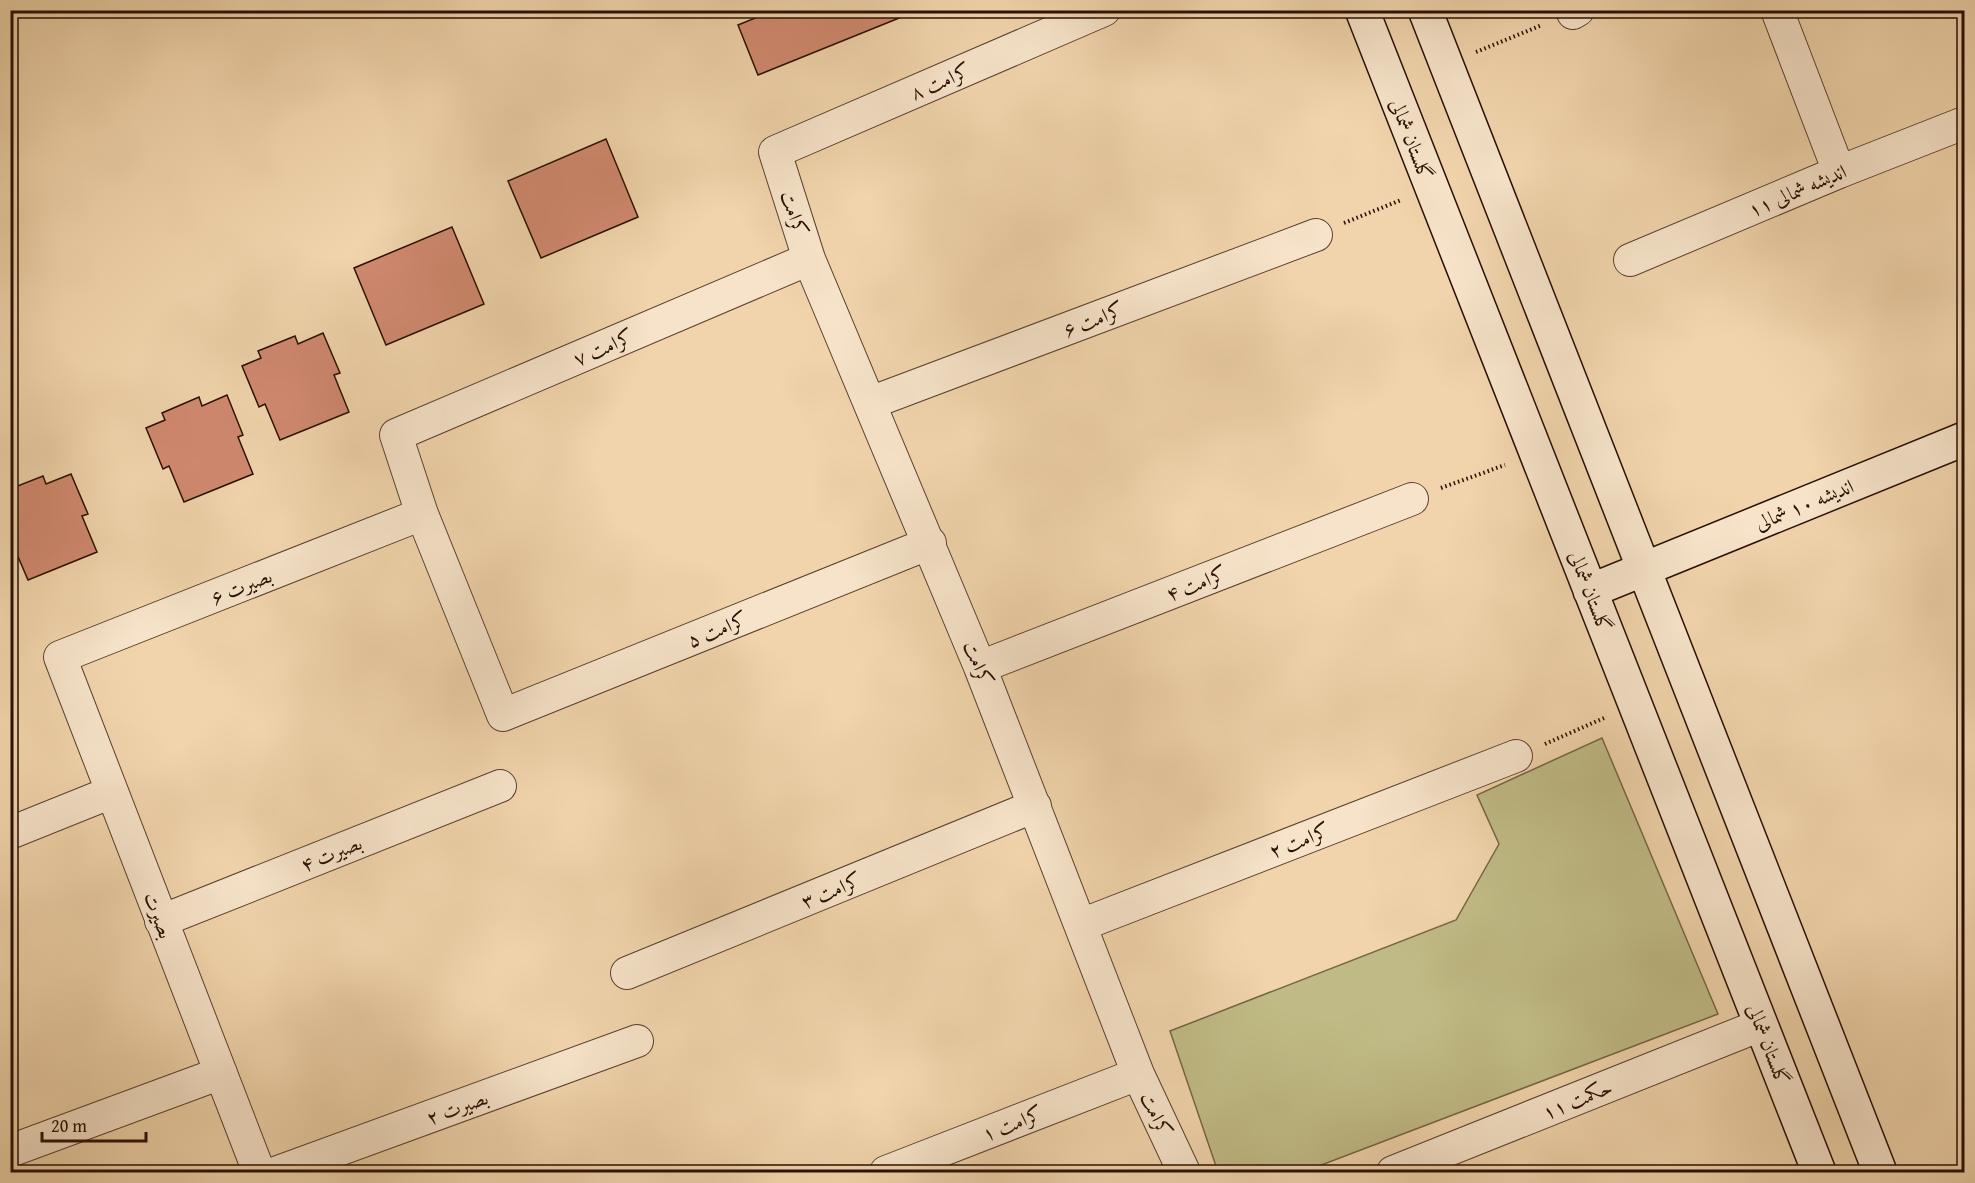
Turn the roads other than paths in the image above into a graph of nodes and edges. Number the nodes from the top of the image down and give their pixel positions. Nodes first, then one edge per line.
1 (1104, 10) edge
2 (1362, 10) edge
3 (1425, 10) edge
4 (1777, 10) edge
5 (1965, 123) edge
6 (775, 152) joint
7 (1839, 172) junction
8 (1316, 235) road end
9 (809, 259) junction
10 (1630, 260) dead end
11 (870, 403) junction
12 (1965, 438) edge
13 (1413, 499) road end
14 (422, 514) junction
15 (930, 543) junction
16 (1644, 569) junction
17 (1590, 591) junction
18 (60, 657) joint
19 (980, 667) junction
20 (1516, 756) road end
21 (500, 786) dead end
22 (112, 792) junction
23 (1035, 806) junction
24 (10, 833) edge
25 (161, 921) junction
26 (1081, 924) junction
27 (627, 973) dead end
28 (1761, 1025) junction
29 (637, 1041) dead end
30 (221, 1073) junction
31 (1138, 1074) junction
32 (10, 1151) edge
33 (259, 1173) edge
34 (278, 1173) edge
35 (886, 1173) edge
36 (1184, 1173) edge
37 (1394, 1173) edge
38 (1819, 1173) edge
39 (1880, 1173) edge

1 - 6 street, کرامت ۸
2 - 17 main road, گلستان شمالی
3 - 16 main road
4 - 7 street
5 - 7 street, اندیشه شمالی ۱۱
6 - 9 street, کرامت
7 - 10 street, اندیشه شمالی ۱۱
8 - 11 street, کرامت ۶
9 - 11 street, کرامت
9 - 14 street, کرامت ۷
11 - 15 street, کرامت
12 - 16 main road, اندیشه ۱۰ شمالی
13 - 19 street, کرامت ۴
14 - 15 street, کرامت ۵
14 - 18 street, بصیرت ۶
15 - 19 street, کرامت
16 - 17 main road, اندیشه ۱۰ شمالی
16 - 39 main road
17 - 28 main road, گلستان شمالی
18 - 22 street, بصیرت
19 - 23 street, کرامت
20 - 26 street, کرامت ۲
21 - 25 street, بصیرت ۴
22 - 24 street
22 - 25 street, بصیرت
23 - 26 street, کرامت
23 - 27 street, کرامت ۳
25 - 30 street, بصیرت
26 - 31 street, کرامت
28 - 37 street, حکمت ۱۱
28 - 38 main road, گلستان شمالی
29 - 34 street, بصیرت ۲
30 - 32 street
30 - 33 street, بصیرت
31 - 35 street, کرامت ۱
31 - 36 street, کرامت

